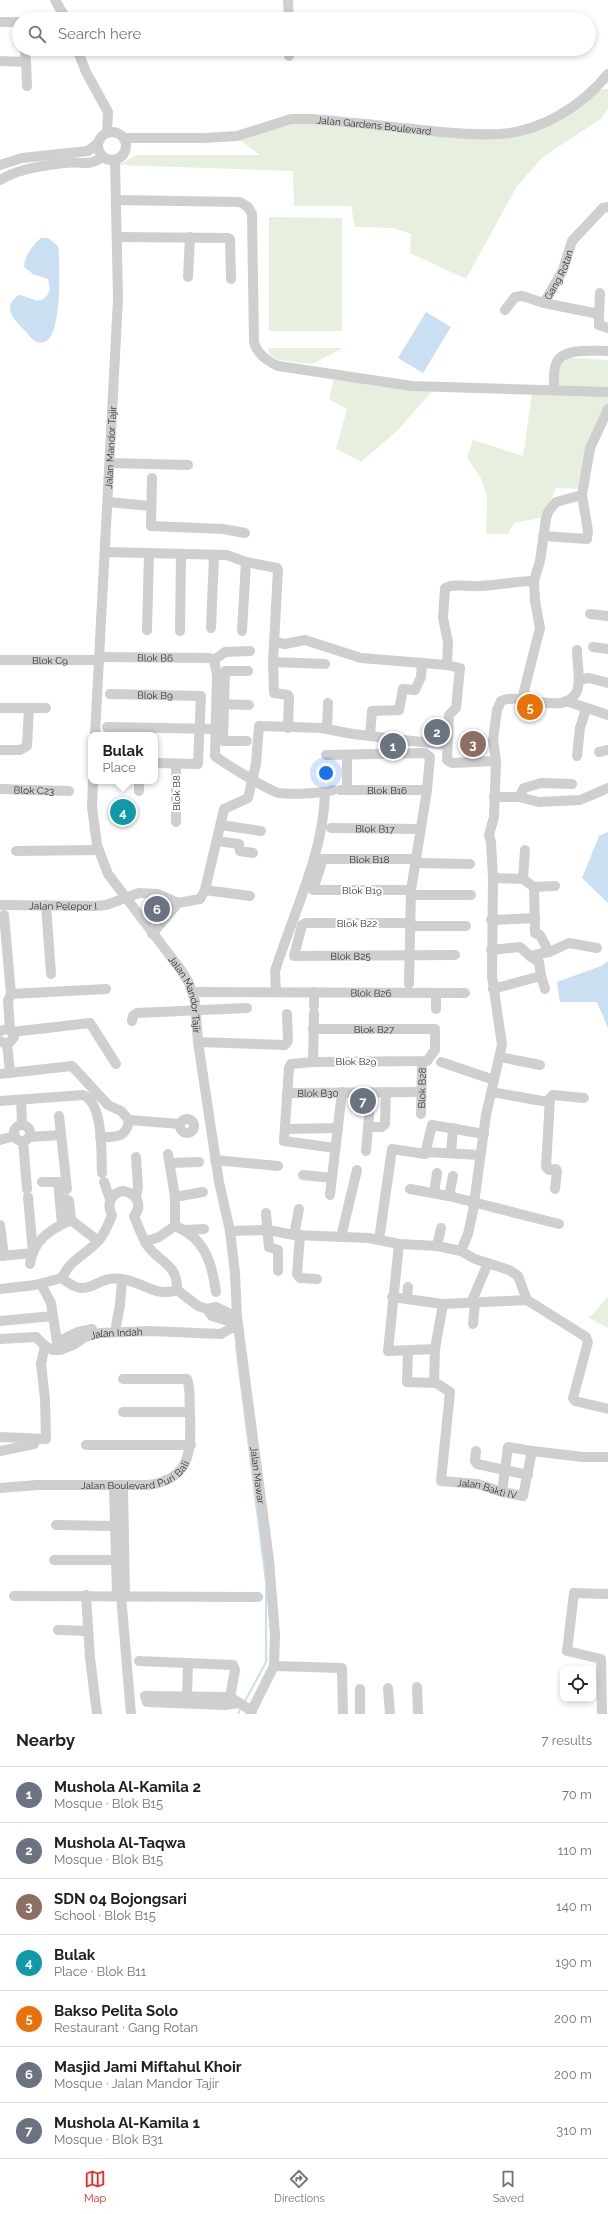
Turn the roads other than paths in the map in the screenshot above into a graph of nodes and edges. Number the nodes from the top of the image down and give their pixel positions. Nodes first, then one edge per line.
1 (55, 0) edge
2 (288, 0) edge
3 (62, 12) edge
4 (289, 12) edge
5 (0, 22) edge
6 (12, 22) edge
7 (26, 56) edge
8 (80, 56) edge
9 (0, 61) edge
10 (26, 62) junction
11 (608, 74) edge
12 (27, 86) dead end
13 (107, 132) junction
14 (124, 138) junction
15 (98, 143) junction
16 (103, 157) junction
17 (115, 160) junction
18 (0, 165) edge
19 (0, 180) edge
20 (117, 200) dead end
21 (608, 207) edge
22 (190, 237) junction
23 (117, 238) junction
24 (188, 277) dead end
25 (231, 278) dead end
26 (600, 293) dead end
27 (544, 303) junction
28 (505, 310) dead end
29 (599, 314) junction
30 (608, 328) edge
31 (608, 351) edge
32 (554, 389) junction
33 (608, 392) edge
34 (608, 409) edge
35 (110, 462) junction
36 (188, 464) dead end
37 (152, 478) dead end
38 (582, 495) junction
39 (108, 502) junction
40 (151, 506) junction
41 (245, 533) dead end
42 (543, 536) junction
43 (105, 552) junction
44 (149, 554) junction
45 (181, 554) junction
46 (214, 555) junction
47 (246, 562) junction
48 (534, 581) junction
49 (590, 614) dead end
50 (608, 616) edge
51 (211, 628) dead end
52 (147, 630) dead end
53 (180, 631) dead end
54 (242, 631) dead end
55 (274, 642) junction
56 (593, 647) dead end
57 (608, 649) edge
58 (577, 650) dead end
59 (250, 651) dead end
60 (99, 658) junction
61 (212, 659) junction
62 (0, 660) edge
63 (273, 662) junction
64 (422, 663) junction
65 (325, 664) dead end
66 (447, 665) junction
67 (248, 671) dead end
68 (579, 680) junction
69 (608, 683) edge
70 (110, 694) dead end
71 (522, 699) junction
72 (566, 701) junction
73 (328, 703) dead end
74 (220, 705) junction
75 (249, 705) dead end
76 (0, 708) edge
77 (29, 708) junction
78 (46, 708) dead end
79 (586, 709) junction
80 (608, 715) edge
81 (107, 727) dead end
82 (288, 728) junction
83 (200, 729) junction
84 (216, 729) junction
85 (326, 729) junction
86 (95, 732) edge
87 (140, 732) edge
88 (370, 735) junction
89 (247, 741) dead end
90 (447, 744) junction
91 (0, 750) edge
92 (326, 755) dead end
93 (347, 755) junction
94 (577, 756) dead end
95 (496, 761) junction
96 (158, 763) edge
97 (176, 764) junction
98 (253, 778) junction
99 (93, 784) edge
100 (572, 784) dead end
101 (608, 788) edge
102 (0, 789) edge
103 (69, 790) dead end
104 (427, 790) junction
105 (336, 791) junction
106 (494, 797) junction
107 (519, 797) junction
108 (176, 822) dead end
109 (221, 825) junction
110 (331, 828) dead end
111 (420, 829) junction
112 (261, 831) dead end
113 (217, 841) junction
114 (98, 850) junction
115 (525, 850) dead end
116 (16, 851) dead end
117 (253, 853) dead end
118 (416, 861) junction
119 (470, 864) dead end
120 (493, 878) junction
121 (523, 879) junction
122 (534, 886) junction
123 (555, 886) dead end
124 (204, 890) junction
125 (313, 890) joint
126 (412, 892) junction
127 (471, 895) dead end
128 (250, 896) dead end
129 (125, 897) junction
130 (178, 903) junction
131 (0, 905) edge
132 (46, 905) junction
133 (4, 915) dead end
134 (535, 918) junction
135 (491, 920) junction
136 (409, 925) junction
137 (466, 926) dead end
138 (0, 930) edge
139 (152, 934) junction
140 (597, 948) dead end
141 (491, 950) junction
142 (549, 952) junction
143 (455, 955) dead end
144 (294, 956) joint
145 (408, 956) junction
146 (530, 956) junction
147 (51, 974) dead end
148 (541, 976) junction
149 (0, 984) edge
150 (409, 984) dead end
151 (106, 989) dead end
152 (493, 989) junction
153 (545, 989) dead end
154 (193, 992) junction
155 (276, 992) junction
156 (314, 992) junction
157 (436, 993) junction
158 (465, 993) dead end
159 (7, 996) edge
160 (247, 1008) dead end
161 (436, 1009) dead end
162 (195, 1010) junction
163 (287, 1014) dead end
164 (132, 1021) dead end
165 (313, 1029) junction
166 (8, 1031) edge
167 (3, 1042) edge
168 (198, 1042) junction
169 (500, 1057) junction
170 (422, 1061) junction
171 (313, 1062) junction
172 (441, 1062) dead end
173 (116, 1064) dead end
174 (540, 1065) dead end
175 (5, 1073) edge
176 (494, 1080) junction
177 (342, 1092) junction
178 (371, 1092) junction
179 (386, 1092) junction
180 (421, 1092) junction
181 (492, 1092) junction
182 (287, 1093) junction
183 (584, 1098) dead end
184 (21, 1100) junction
185 (549, 1100) junction
186 (0, 1101) edge
187 (108, 1105) junction
188 (96, 1109) junction
189 (421, 1114) dead end
190 (59, 1116) dead end
191 (130, 1120) junction
192 (210, 1127) junction
193 (369, 1127) junction
194 (338, 1128) junction
195 (453, 1128) junction
196 (285, 1129) junction
197 (484, 1134) junction
198 (61, 1135) junction
199 (100, 1137) junction
200 (22, 1138) junction
201 (0, 1140) edge
202 (335, 1148) junction
203 (366, 1151) dead end
204 (426, 1152) junction
205 (451, 1153) junction
206 (480, 1155) junction
207 (136, 1157) dead end
208 (215, 1160) junction
209 (199, 1162) dead end
210 (278, 1166) dead end
211 (357, 1170) dead end
212 (437, 1173) dead end
213 (303, 1175) dead end
214 (453, 1176) dead end
215 (332, 1178) junction
216 (42, 1182) dead end
217 (67, 1189) dead end
218 (410, 1189) dead end
219 (555, 1189) dead end
220 (203, 1192) dead end
221 (434, 1193) junction
222 (330, 1195) dead end
223 (449, 1196) junction
224 (175, 1197) junction
225 (136, 1198) junction
226 (110, 1200) junction
227 (474, 1202) junction
228 (299, 1209) dead end
229 (266, 1213) dead end
230 (67, 1222) junction
231 (559, 1224) dead end
232 (0, 1225) edge
233 (180, 1228) junction
234 (441, 1228) dead end
235 (204, 1229) dead end
236 (268, 1230) junction
237 (230, 1231) junction
238 (297, 1235) junction
239 (341, 1237) junction
240 (379, 1240) junction
241 (98, 1241) junction
242 (145, 1242) junction
243 (399, 1244) junction
244 (437, 1246) junction
245 (461, 1251) junction
246 (33, 1253) junction
247 (2, 1256) edge
248 (488, 1263) junction
249 (30, 1264) dead end
250 (278, 1271) dead end
251 (62, 1278) junction
252 (122, 1279) junction
253 (317, 1279) dead end
254 (41, 1284) junction
255 (408, 1287) dead end
256 (0, 1289) edge
257 (177, 1290) junction
258 (216, 1292) dead end
259 (392, 1297) junction
260 (407, 1298) junction
261 (527, 1300) junction
262 (473, 1303) junction
263 (442, 1304) junction
264 (53, 1316) junction
265 (0, 1321) edge
266 (238, 1324) junction
267 (473, 1324) dead end
268 (116, 1326) junction
269 (201, 1327) dead end
270 (0, 1339) edge
271 (45, 1346) junction
272 (435, 1349) junction
273 (408, 1351) junction
274 (123, 1379) dead end
275 (434, 1383) junction
276 (608, 1409) edge
277 (122, 1412) dead end
278 (190, 1412) junction
279 (0, 1437) edge
280 (34, 1444) dead end
281 (86, 1445) dead end
282 (191, 1445) junction
283 (0, 1451) edge
284 (476, 1451) dead end
285 (532, 1451) junction
286 (608, 1457) edge
287 (503, 1470) junction
288 (528, 1475) junction
289 (118, 1486) junction
290 (0, 1488) edge
291 (502, 1492) junction
292 (56, 1525) dead end
293 (114, 1526) junction
294 (54, 1560) dead end
295 (115, 1560) junction
296 (608, 1594) edge
297 (86, 1595) junction
298 (121, 1595) junction
299 (14, 1596) dead end
300 (258, 1597) dead end
301 (58, 1630) dead end
302 (88, 1631) junction
303 (139, 1661) dead end
304 (188, 1663) junction
305 (274, 1666) junction
306 (417, 1687) dead end
307 (388, 1688) dead end
308 (360, 1689) dead end
309 (605, 1692) edge
310 (187, 1696) junction
311 (241, 1706) edge
312 (96, 1714) edge
313 (131, 1714) edge
314 (343, 1714) edge
315 (360, 1714) edge
316 (390, 1714) edge
317 (418, 1714) edge
318 (602, 1714) edge

1 - 3 street
2 - 4 street
5 - 6 street
7 - 10 street
8 - 13 street
9 - 10 street
10 - 12 street
11 - 14 street, Jalan Gardens Boulevard
13 - 14 street
13 - 15 street
14 - 17 street
15 - 16 street
15 - 18 street
16 - 17 street
16 - 19 street
17 - 23 street, Jalan Mandor Tajir
20 - 32 street
21 - 27 street, Gang Rotan
22 - 23 street
22 - 24 street
22 - 25 street
23 - 35 street, Jalan Mandor Tajir
26 - 29 street
27 - 28 street
27 - 29 street, Gang Rotan
29 - 30 street
31 - 32 street
32 - 33 street
34 - 38 street
35 - 36 street
35 - 39 street, Jalan Mandor Tajir
37 - 40 street
38 - 42 street
38 - 42 street
39 - 40 street
39 - 43 street, Jalan Mandor Tajir
40 - 41 street
42 - 48 street
43 - 44 street
43 - 60 street, Jalan Mandor Tajir
44 - 45 street
44 - 52 street
45 - 46 street
45 - 53 street
46 - 47 street
46 - 51 street
47 - 54 street
47 - 55 street
48 - 66 street
48 - 71 street
49 - 50 street
55 - 63 street
55 - 64 street
56 - 57 street
58 - 68 street
59 - 61 street
60 - 61 street, Blok B6
60 - 62 street, Blok C9
60 - 86 street, Jalan Mandor Tajir
61 - 74 street
63 - 65 street
63 - 82 street
64 - 66 street
64 - 88 street
66 - 90 street
67 - 74 street
68 - 69 street
68 - 72 street
70 - 83 street, Blok B9
71 - 72 street
71 - 95 street
72 - 79 street
73 - 85 street
74 - 75 street
74 - 84 street
74 - 89 street
76 - 77 street
77 - 78 street
77 - 91 street
79 - 80 street
79 - 94 street
81 - 87 street
82 - 85 street
82 - 98 street
83 - 84 street
83 - 87 street
83 - 97 street, Blok B8
84 - 98 street, Blok B16
85 - 88 street
88 - 90 street
90 - 95 street
92 - 93 street
93 - 104 street
93 - 105 street
95 - 106 street
96 - 97 street, Blok B8
97 - 108 street, Blok B8
98 - 105 street, Blok B16
98 - 109 street
99 - 114 street, Jalan Mandor Tajir
100 - 107 street
101 - 107 street
102 - 103 street, Blok C23
104 - 105 street, Blok B16
104 - 111 street
105 - 155 street
106 - 107 street
106 - 120 street
109 - 112 street
109 - 113 street
110 - 111 street, Blok B17
111 - 118 street
113 - 117 street
113 - 124 street
114 - 116 street
114 - 129 street, Jalan Mandor Tajir
115 - 121 street
118 - 119 street, Blok B18
118 - 125 street, Blok B18
118 - 126 street
120 - 121 street
120 - 135 street
121 - 122 street
122 - 123 street
122 - 134 street
124 - 128 street
124 - 130 street
125 - 126 street, Blok B19
126 - 127 street, Blok B19
126 - 136 street
129 - 130 street, Jalan Pelepor I
129 - 132 street, Jalan Pelepor I
129 - 139 street, Jalan Mandor Tajir
130 - 139 street
131 - 132 street, Jalan Pelepor I
132 - 147 street
133 - 159 street
134 - 135 street
134 - 142 street
135 - 141 street
136 - 137 street, Blok B22
136 - 144 street, Blok B22
136 - 145 street
138 - 149 street
139 - 154 street, Jalan Mandor Tajir
140 - 142 street
141 - 146 street
141 - 152 street
142 - 146 street
143 - 145 street, Blok B25
144 - 145 street, Blok B25
145 - 150 street
146 - 148 street
148 - 152 street
148 - 153 street
151 - 159 street
152 - 169 street
154 - 155 street, Blok B26
154 - 162 street, Jalan Mandor Tajir
155 - 156 street, Blok B26
156 - 157 street, Blok B26
156 - 165 street
157 - 158 street, Blok B26
157 - 161 street
159 - 166 street
160 - 162 street
162 - 164 street
162 - 168 street, Jalan Mandor Tajir
163 - 168 street
165 - 170 street, Blok B27
165 - 171 street
166 - 167 street
166 - 173 street
167 - 175 street
168 - 192 street, Jalan Mandor Tajir
169 - 174 street
169 - 176 street
170 - 171 street, Blok B29
170 - 180 street, Blok B28
171 - 182 street, Blok B29
172 - 176 street
175 - 187 street
176 - 181 street
177 - 178 street, Blok B30
177 - 182 street, Blok B30
177 - 194 street
178 - 179 street, Blok B30
178 - 193 street
179 - 180 street, Blok B30
179 - 193 street
180 - 189 street, Blok B28
181 - 185 street
181 - 197 street
182 - 196 street
183 - 185 street
184 - 186 street
184 - 188 street
184 - 200 street
185 - 219 street
187 - 188 street
187 - 191 street
188 - 199 street
190 - 198 street
191 - 192 street
191 - 199 street
192 - 208 street, Jalan Mandor Tajir
193 - 203 street
194 - 196 street
194 - 202 street
195 - 197 street
195 - 204 street
195 - 205 street
196 - 202 street
197 - 206 street
198 - 200 street
198 - 217 street
199 - 226 street
200 - 201 street
200 - 246 street
202 - 215 street
204 - 205 street
204 - 240 street
205 - 206 street
206 - 227 street
207 - 225 street
208 - 210 street
208 - 237 street, Jalan Mandor Tajir
209 - 224 street
211 - 239 street
212 - 221 street
213 - 215 street
214 - 223 street
215 - 222 street
216 - 230 street
218 - 221 street
220 - 224 street
221 - 223 street
223 - 227 street
224 - 233 street
225 - 226 street
225 - 242 street
226 - 241 street
227 - 231 street
227 - 245 street
228 - 238 street
229 - 236 street
230 - 241 street
230 - 246 street
232 - 247 street
233 - 235 street
233 - 242 street
233 - 258 street
234 - 244 street
236 - 237 street
236 - 238 street
236 - 250 street
237 - 266 street, Jalan Mawar
238 - 239 street
238 - 253 street
239 - 240 street
240 - 243 street
241 - 251 street
242 - 257 street
243 - 244 street
243 - 259 street
244 - 245 street
245 - 248 street
246 - 247 street
246 - 249 street
248 - 261 street
248 - 262 street
251 - 252 street
251 - 254 street
252 - 257 street
252 - 268 street
254 - 256 street
254 - 264 street
255 - 260 street
257 - 266 street
259 - 260 street
259 - 273 street
260 - 263 street
261 - 262 street
261 - 276 street
262 - 263 street
262 - 267 street
263 - 272 street
264 - 265 street
264 - 268 street
266 - 271 street, Jalan Indah
266 - 305 street, Jalan Mawar
268 - 269 street
270 - 271 street, Jalan Indah
271 - 279 street
272 - 273 street
272 - 275 street
273 - 275 street
274 - 278 street, Jalan Boulevard Puri Bali
275 - 291 street, Jalan Bakti IV
277 - 278 street
278 - 282 street, Jalan Boulevard Puri Bali
280 - 283 street
281 - 282 street
282 - 289 street, Jalan Boulevard Puri Bali
284 - 287 street
285 - 286 street
285 - 287 street
285 - 288 street, Jalan Bakti IV
287 - 288 street
287 - 291 street
288 - 291 street, Jalan Bakti IV
289 - 290 street, Jalan Boulevard Puri Bali
289 - 293 street
289 - 298 street
292 - 293 street
293 - 295 street
294 - 295 street
295 - 298 street
296 - 309 street
297 - 298 street
297 - 299 street
297 - 302 street
298 - 300 street
298 - 313 street
301 - 302 street
302 - 312 street
303 - 304 street
304 - 310 street
304 - 311 street
305 - 311 street, Jalan Mawar
305 - 314 street
306 - 317 street
307 - 316 street
308 - 315 street
309 - 318 street
310 - 311 street
310 - 311 street

